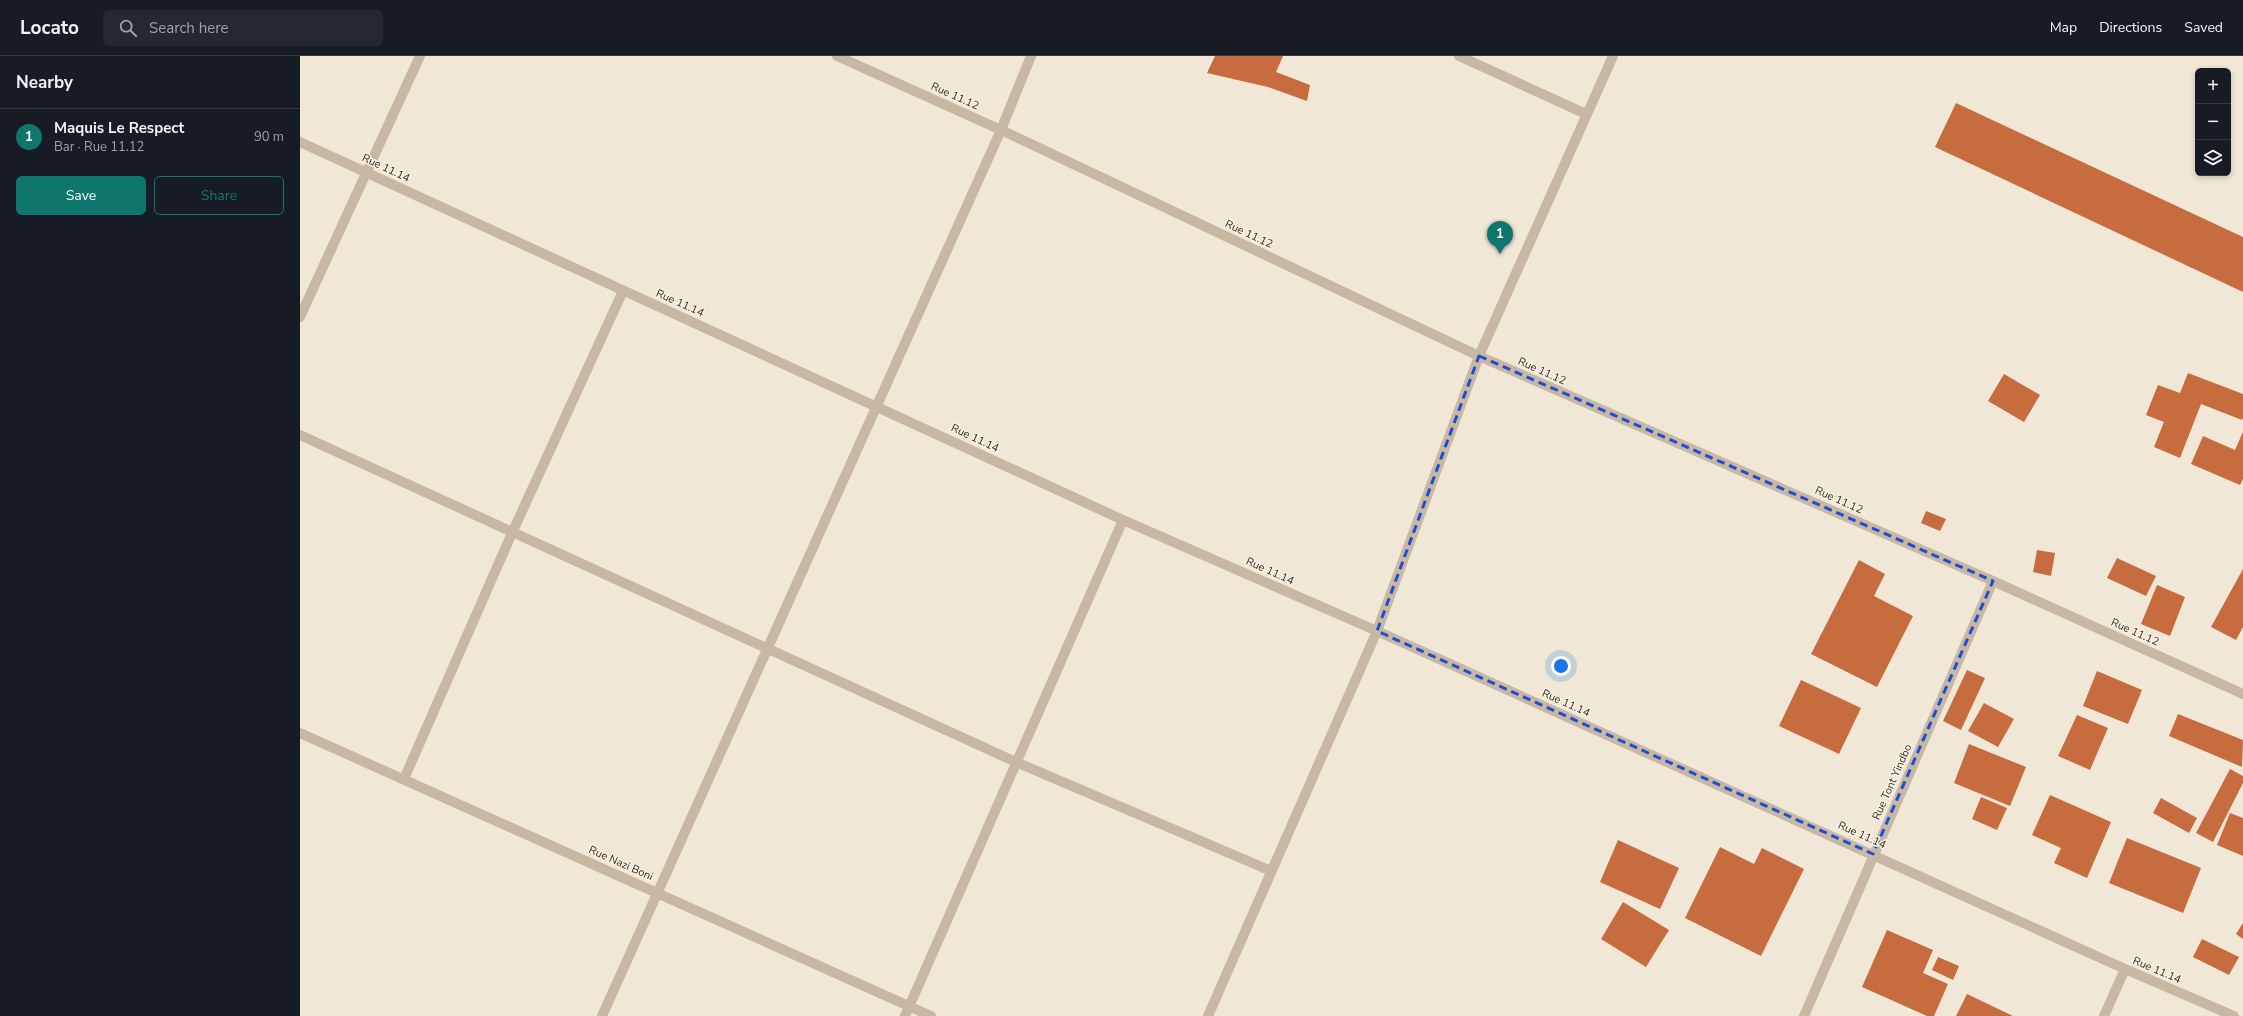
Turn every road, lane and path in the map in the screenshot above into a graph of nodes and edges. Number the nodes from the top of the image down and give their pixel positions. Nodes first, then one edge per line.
1 (420, 56) edge
2 (838, 56) edge
3 (1031, 56) edge
4 (1459, 56) edge
5 (1613, 56) edge
6 (1586, 114) junction
7 (1001, 130) junction
8 (300, 142) edge
9 (367, 173) junction
10 (623, 291) junction
11 (300, 317) edge
12 (1479, 356) junction
13 (877, 405) junction
14 (300, 435) edge
15 (1123, 520) junction
16 (512, 533) junction
17 (1994, 581) junction
18 (1377, 631) junction
19 (768, 647) junction
20 (2243, 694) edge
21 (300, 733) edge
22 (1016, 762) junction
23 (404, 780) junction
24 (1873, 854) junction
25 (1271, 871) junction
26 (658, 892) junction
27 (2125, 969) junction
28 (909, 1006) junction
29 (602, 1016) edge
30 (905, 1016) edge
31 (931, 1016) edge
32 (1208, 1016) edge
33 (1804, 1016) edge
34 (2104, 1016) edge
35 (2234, 1016) edge

1 - 9 street
2 - 7 street, Rue 11.12
3 - 7 street
4 - 6 street
5 - 6 street
6 - 12 street
7 - 12 street, Rue 11.12
7 - 13 street
8 - 9 street, Rue 11.14
9 - 10 street, Rue 11.14
9 - 11 street
10 - 13 street, Rue 11.14
10 - 16 street
12 - 17 street, Rue 11.12
12 - 18 street
13 - 15 street, Rue 11.14
13 - 19 street
14 - 16 street
15 - 18 street, Rue 11.14
15 - 22 street
16 - 19 street
16 - 23 street
17 - 20 street, Rue 11.12
17 - 24 street, Rue Tont Yindbo
18 - 24 street, Rue 11.14
18 - 25 street
19 - 22 street
19 - 26 street
21 - 23 street, Rue Nazi Boni
22 - 25 street
22 - 28 street
23 - 26 street, Rue Nazi Boni
24 - 27 street, Rue 11.14
24 - 33 street, Rue Tont Yindbo
25 - 32 street
26 - 28 street, Rue Nazi Boni
26 - 29 street
27 - 34 street
27 - 35 street, Rue 11.14
28 - 30 street
28 - 31 street, Rue Nazi Boni

